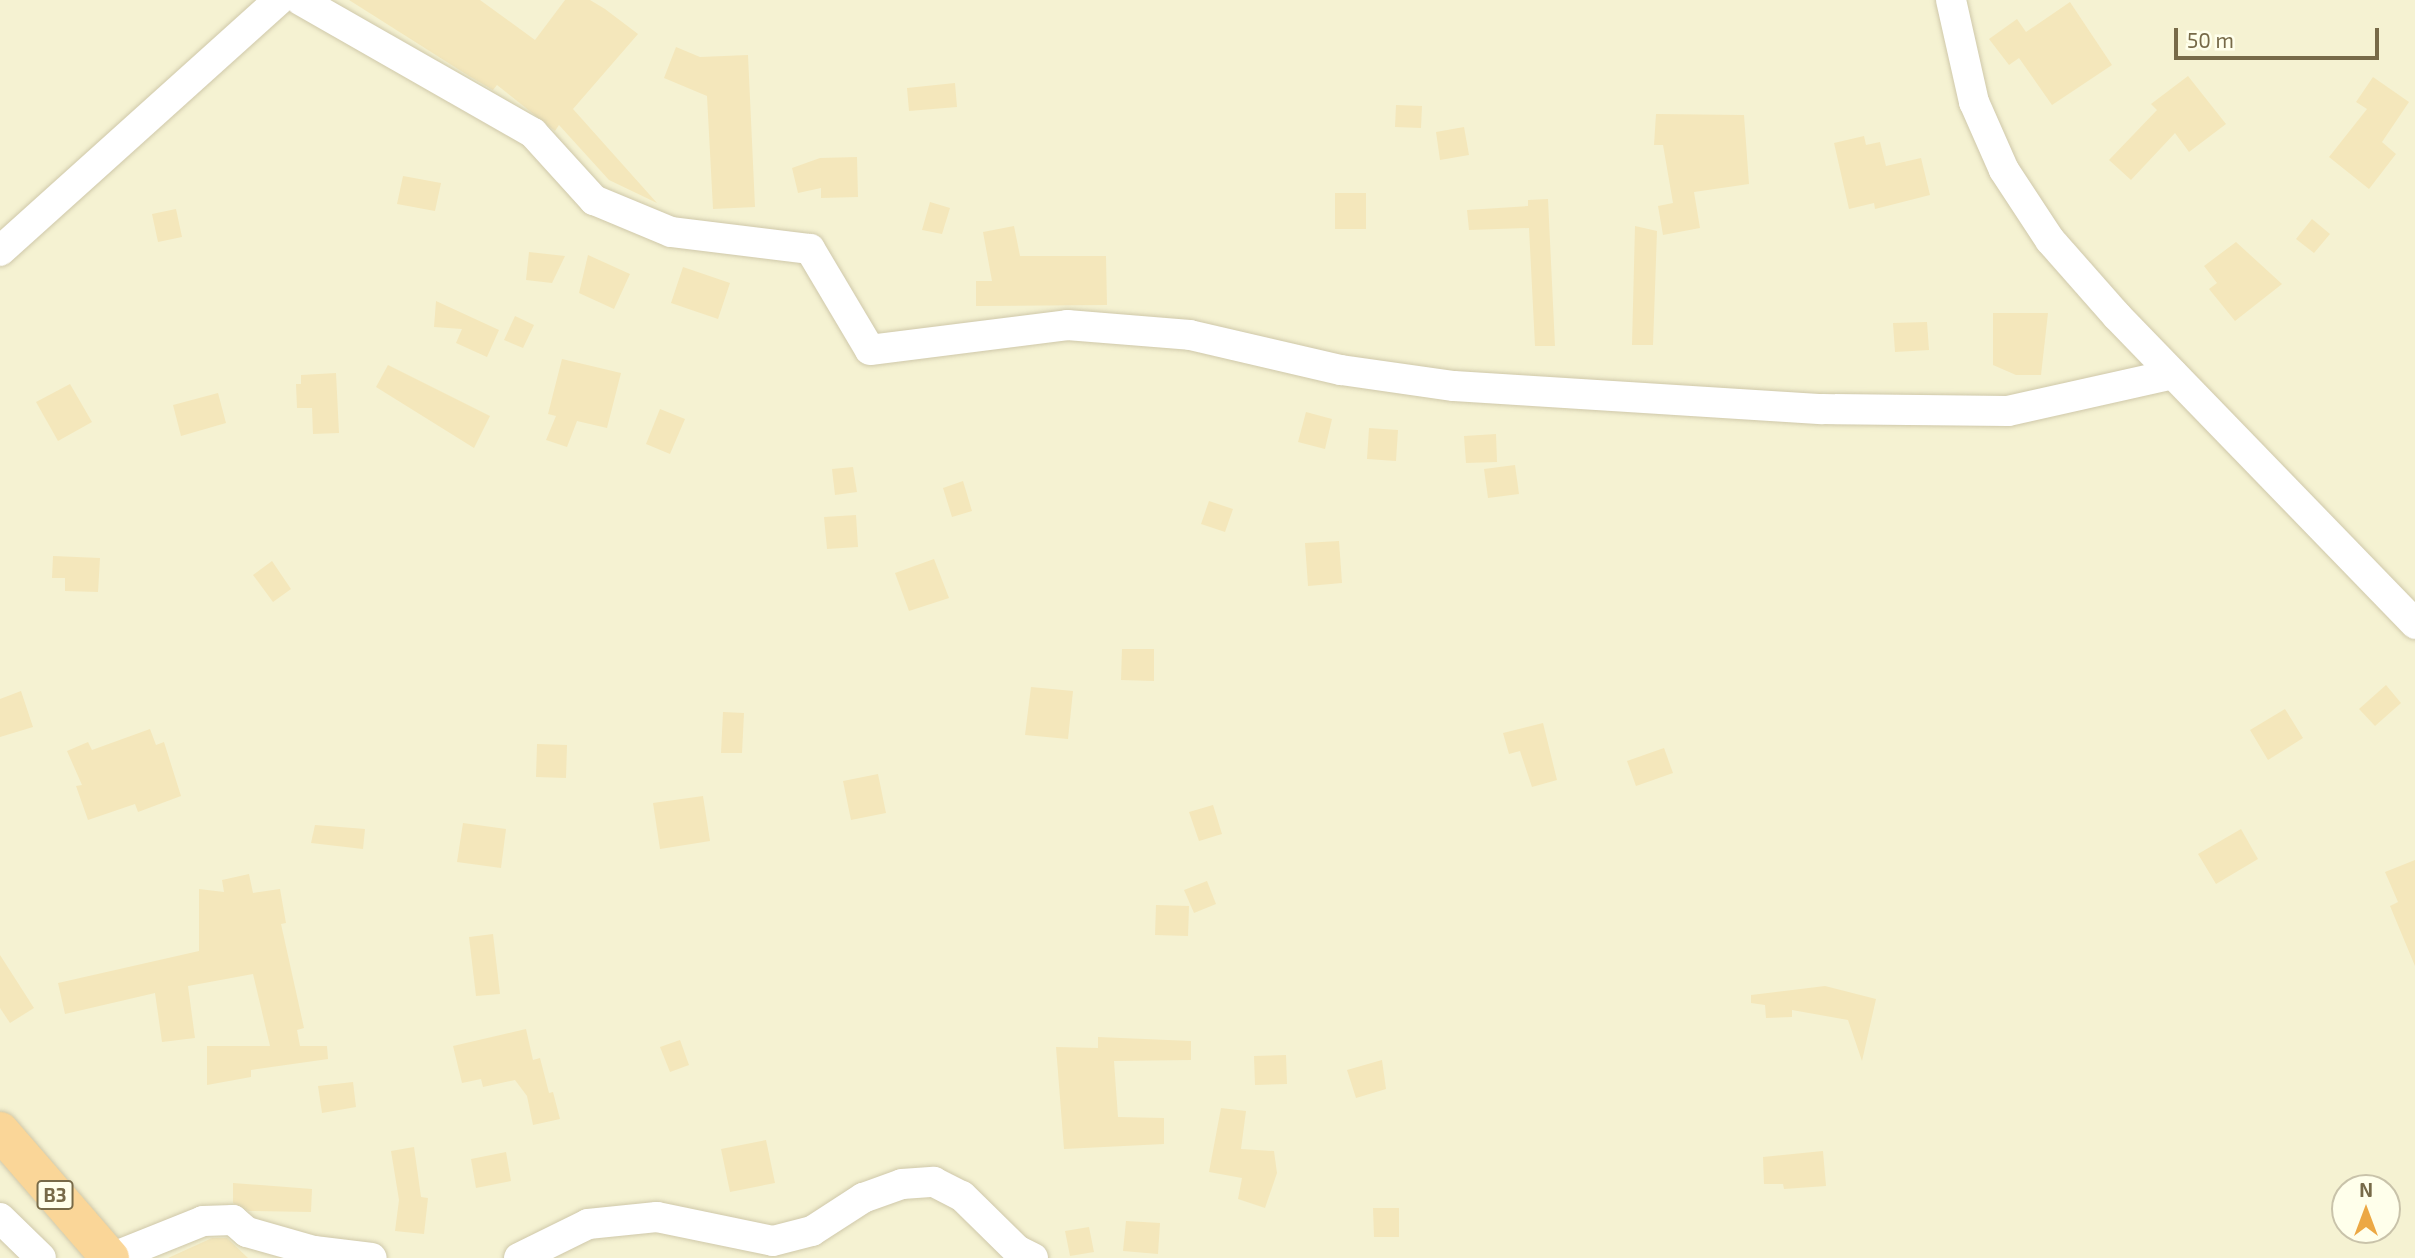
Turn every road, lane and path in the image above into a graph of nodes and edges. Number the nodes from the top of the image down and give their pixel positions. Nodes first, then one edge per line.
1 (279, 0) edge
2 (300, 0) edge
3 (1951, 0) edge
4 (0, 251) edge
5 (2173, 374) junction
6 (2411, 612) edge
7 (0, 1131) edge
8 (0, 1218) edge
9 (41, 1258) edge
10 (111, 1258) edge
11 (372, 1258) edge
12 (519, 1258) edge
13 (1033, 1258) edge

1 - 4 street
2 - 5 street
3 - 5 street
5 - 6 street
7 - 10 highway, B3
8 - 9 street
10 - 11 street
12 - 13 street

